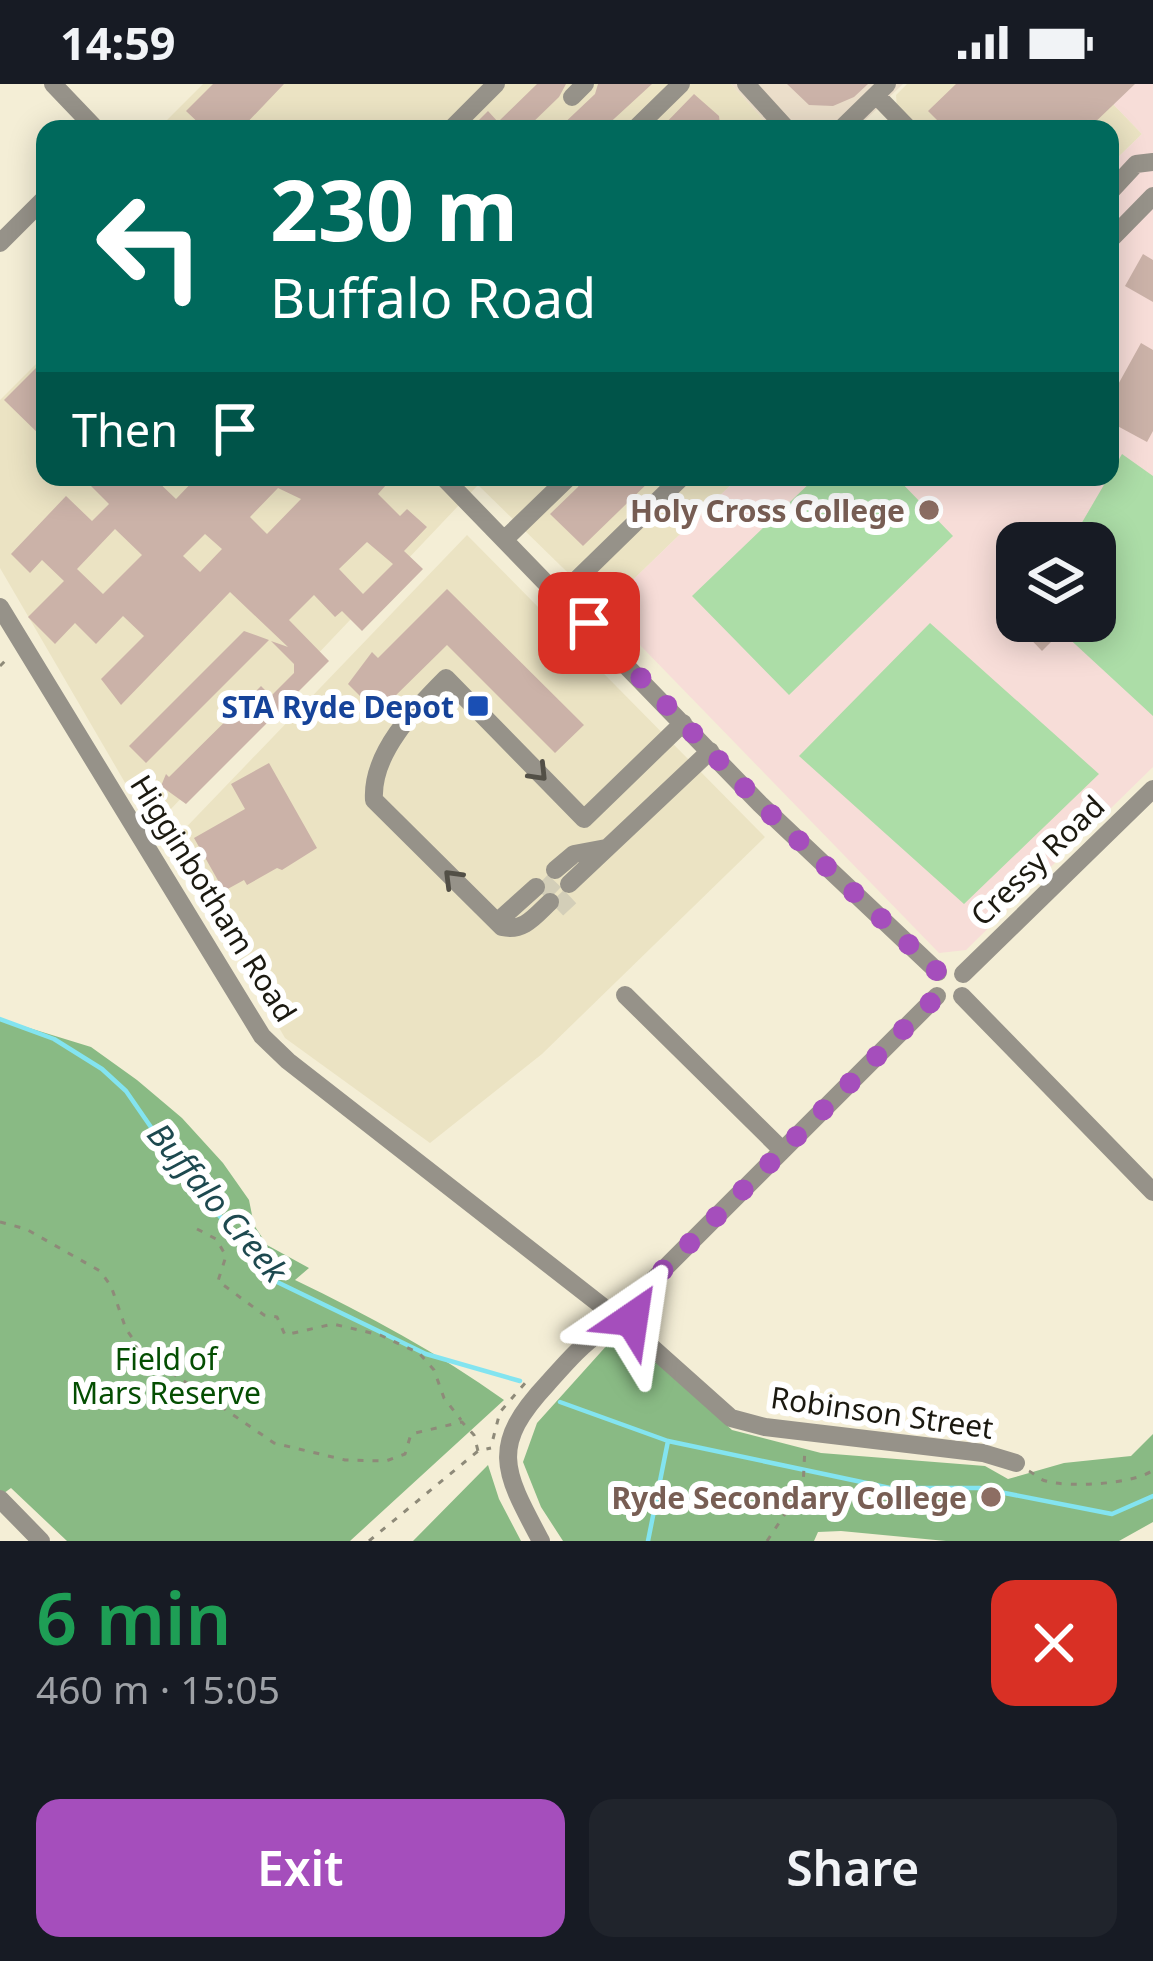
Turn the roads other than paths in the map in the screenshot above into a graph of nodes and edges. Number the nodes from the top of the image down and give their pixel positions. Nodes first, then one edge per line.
1 (53, 84) edge
2 (496, 84) edge
3 (681, 84) edge
4 (746, 84) edge
5 (882, 89) edge
6 (87, 120) edge
7 (460, 120) edge
8 (644, 120) edge
9 (779, 120) edge
10 (850, 120) edge
11 (903, 120) edge
12 (1153, 161) edge
13 (1119, 182) edge
14 (1153, 196) edge
15 (36, 207) edge
16 (1119, 231) edge
17 (0, 243) edge
18 (452, 486) edge
19 (560, 486) edge
20 (673, 486) edge
21 (506, 539) junction
22 (561, 595) junction
23 (0, 607) edge
24 (683, 723) junction
25 (710, 751) junction
26 (1153, 788) edge
27 (568, 878) tunnel mouth
28 (545, 900) tunnel mouth
29 (938, 972) junction
30 (963, 974) junction
31 (625, 995) dead end
32 (937, 996) junction
33 (962, 996) junction
34 (781, 1149) junction
35 (1151, 1186) edge
36 (602, 1306) junction
37 (627, 1306) junction
38 (629, 1327) junction
39 (602, 1330) junction
40 (1016, 1463) road end
41 (0, 1498) edge
42 (40, 1541) edge
43 (541, 1541) edge

1 - 6 street
2 - 7 street
3 - 8 street
4 - 9 street
5 - 10 street
5 - 11 street
12 - 13 street
14 - 16 street
15 - 17 street
18 - 21 street
19 - 21 street
20 - 22 street
21 - 22 street
22 - 24 street
23 - 36 street, Higginbotham Road
24 - 25 street
28 -> 24 street
25 - 27 street
25 - 29 street
26 - 30 street, Cressy Road
29 - 30 street
29 - 32 street
30 - 33 street
31 - 34 street
32 - 33 street
32 - 34 street
33 - 35 street
34 - 37 street
36 - 37 street
36 - 39 street
37 - 38 street
38 - 39 street
38 - 40 street, Robinson Street
39 - 43 street
41 - 42 street

